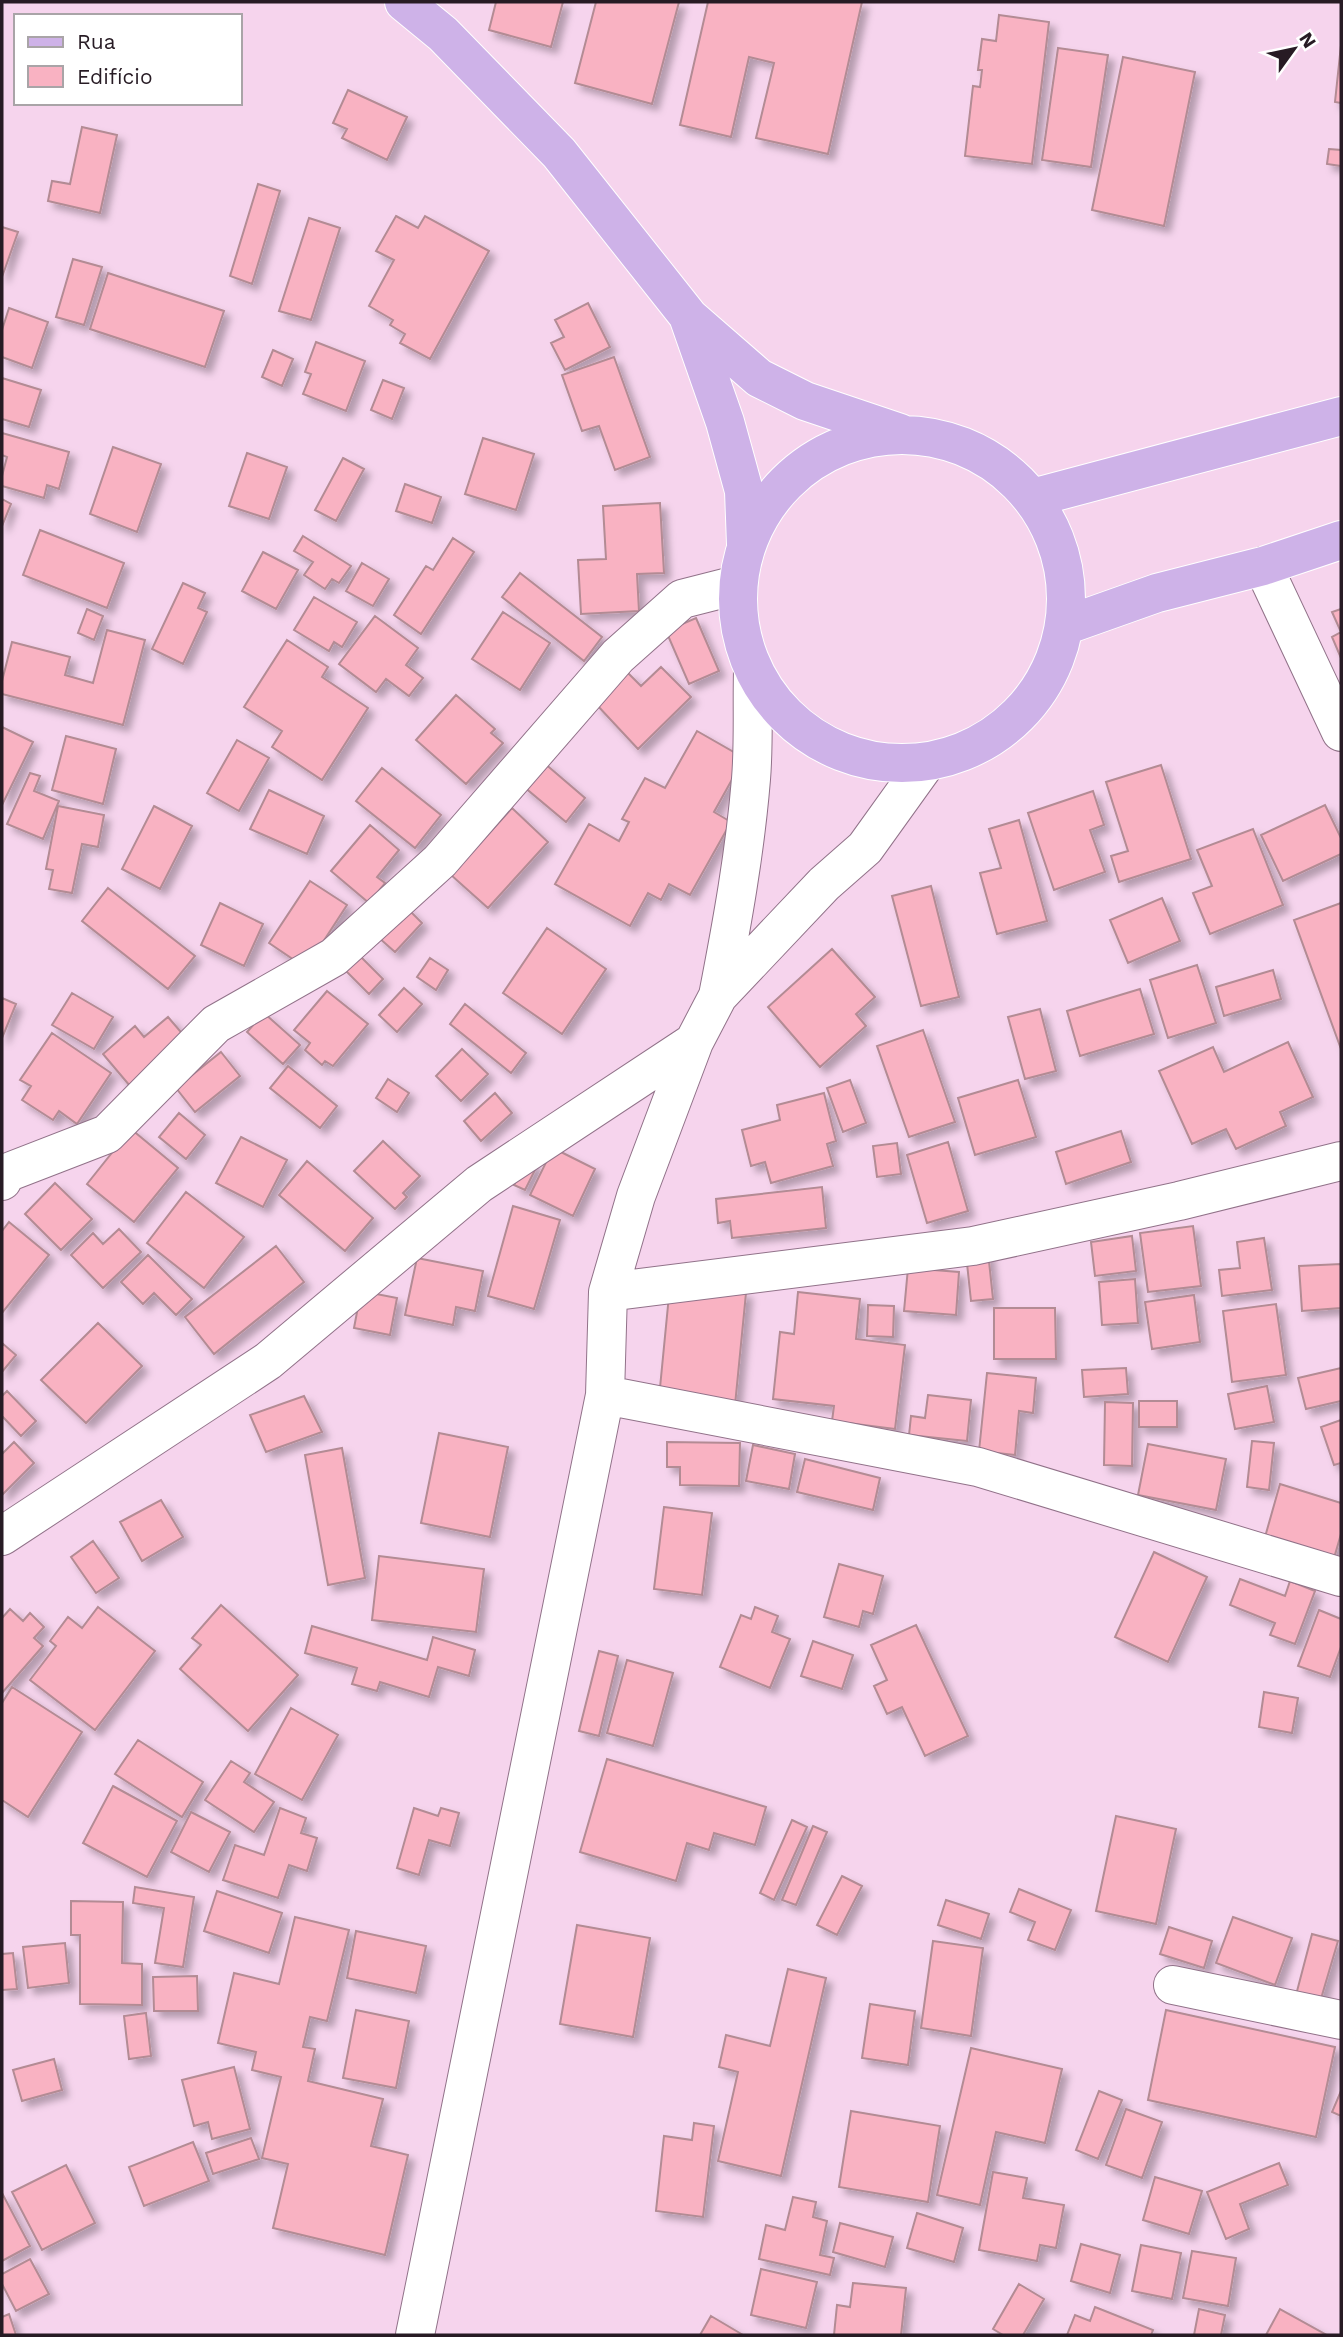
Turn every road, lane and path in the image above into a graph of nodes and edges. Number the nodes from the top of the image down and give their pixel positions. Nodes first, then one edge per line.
1 (404, 2) edge
2 (689, 317) junction
3 (1341, 416) edge
4 (902, 433) junction
5 (1032, 498) junction
6 (1341, 540) edge
7 (746, 544) junction
8 (1264, 566) junction
9 (737, 585) junction
10 (1064, 626) junction
11 (753, 671) junction
12 (1341, 733) edge
13 (926, 763) junction
14 (718, 996) junction
15 (694, 1042) junction
16 (1341, 1161) edge
17 (2, 1181) edge
18 (608, 1292) junction
19 (605, 1395) junction
20 (2, 1536) edge
21 (1341, 1577) edge
22 (1173, 1985) dead end
23 (1341, 2020) edge
24 (415, 2335) edge

1 - 2 main road
2 - 4 main road
2 - 7 main road
3 - 5 main road
4 - 5 main road
4 - 7 main road
5 - 10 main road
6 - 8 main road
7 - 9 main road
8 - 10 main road
8 - 12 street
9 - 11 main road
9 - 17 street
10 - 13 main road
11 - 13 main road
11 - 14 street
13 - 14 street
14 - 15 street
15 - 18 street
15 - 20 street
16 - 18 street
18 - 19 street
19 - 21 street
19 - 24 street
22 - 23 street

